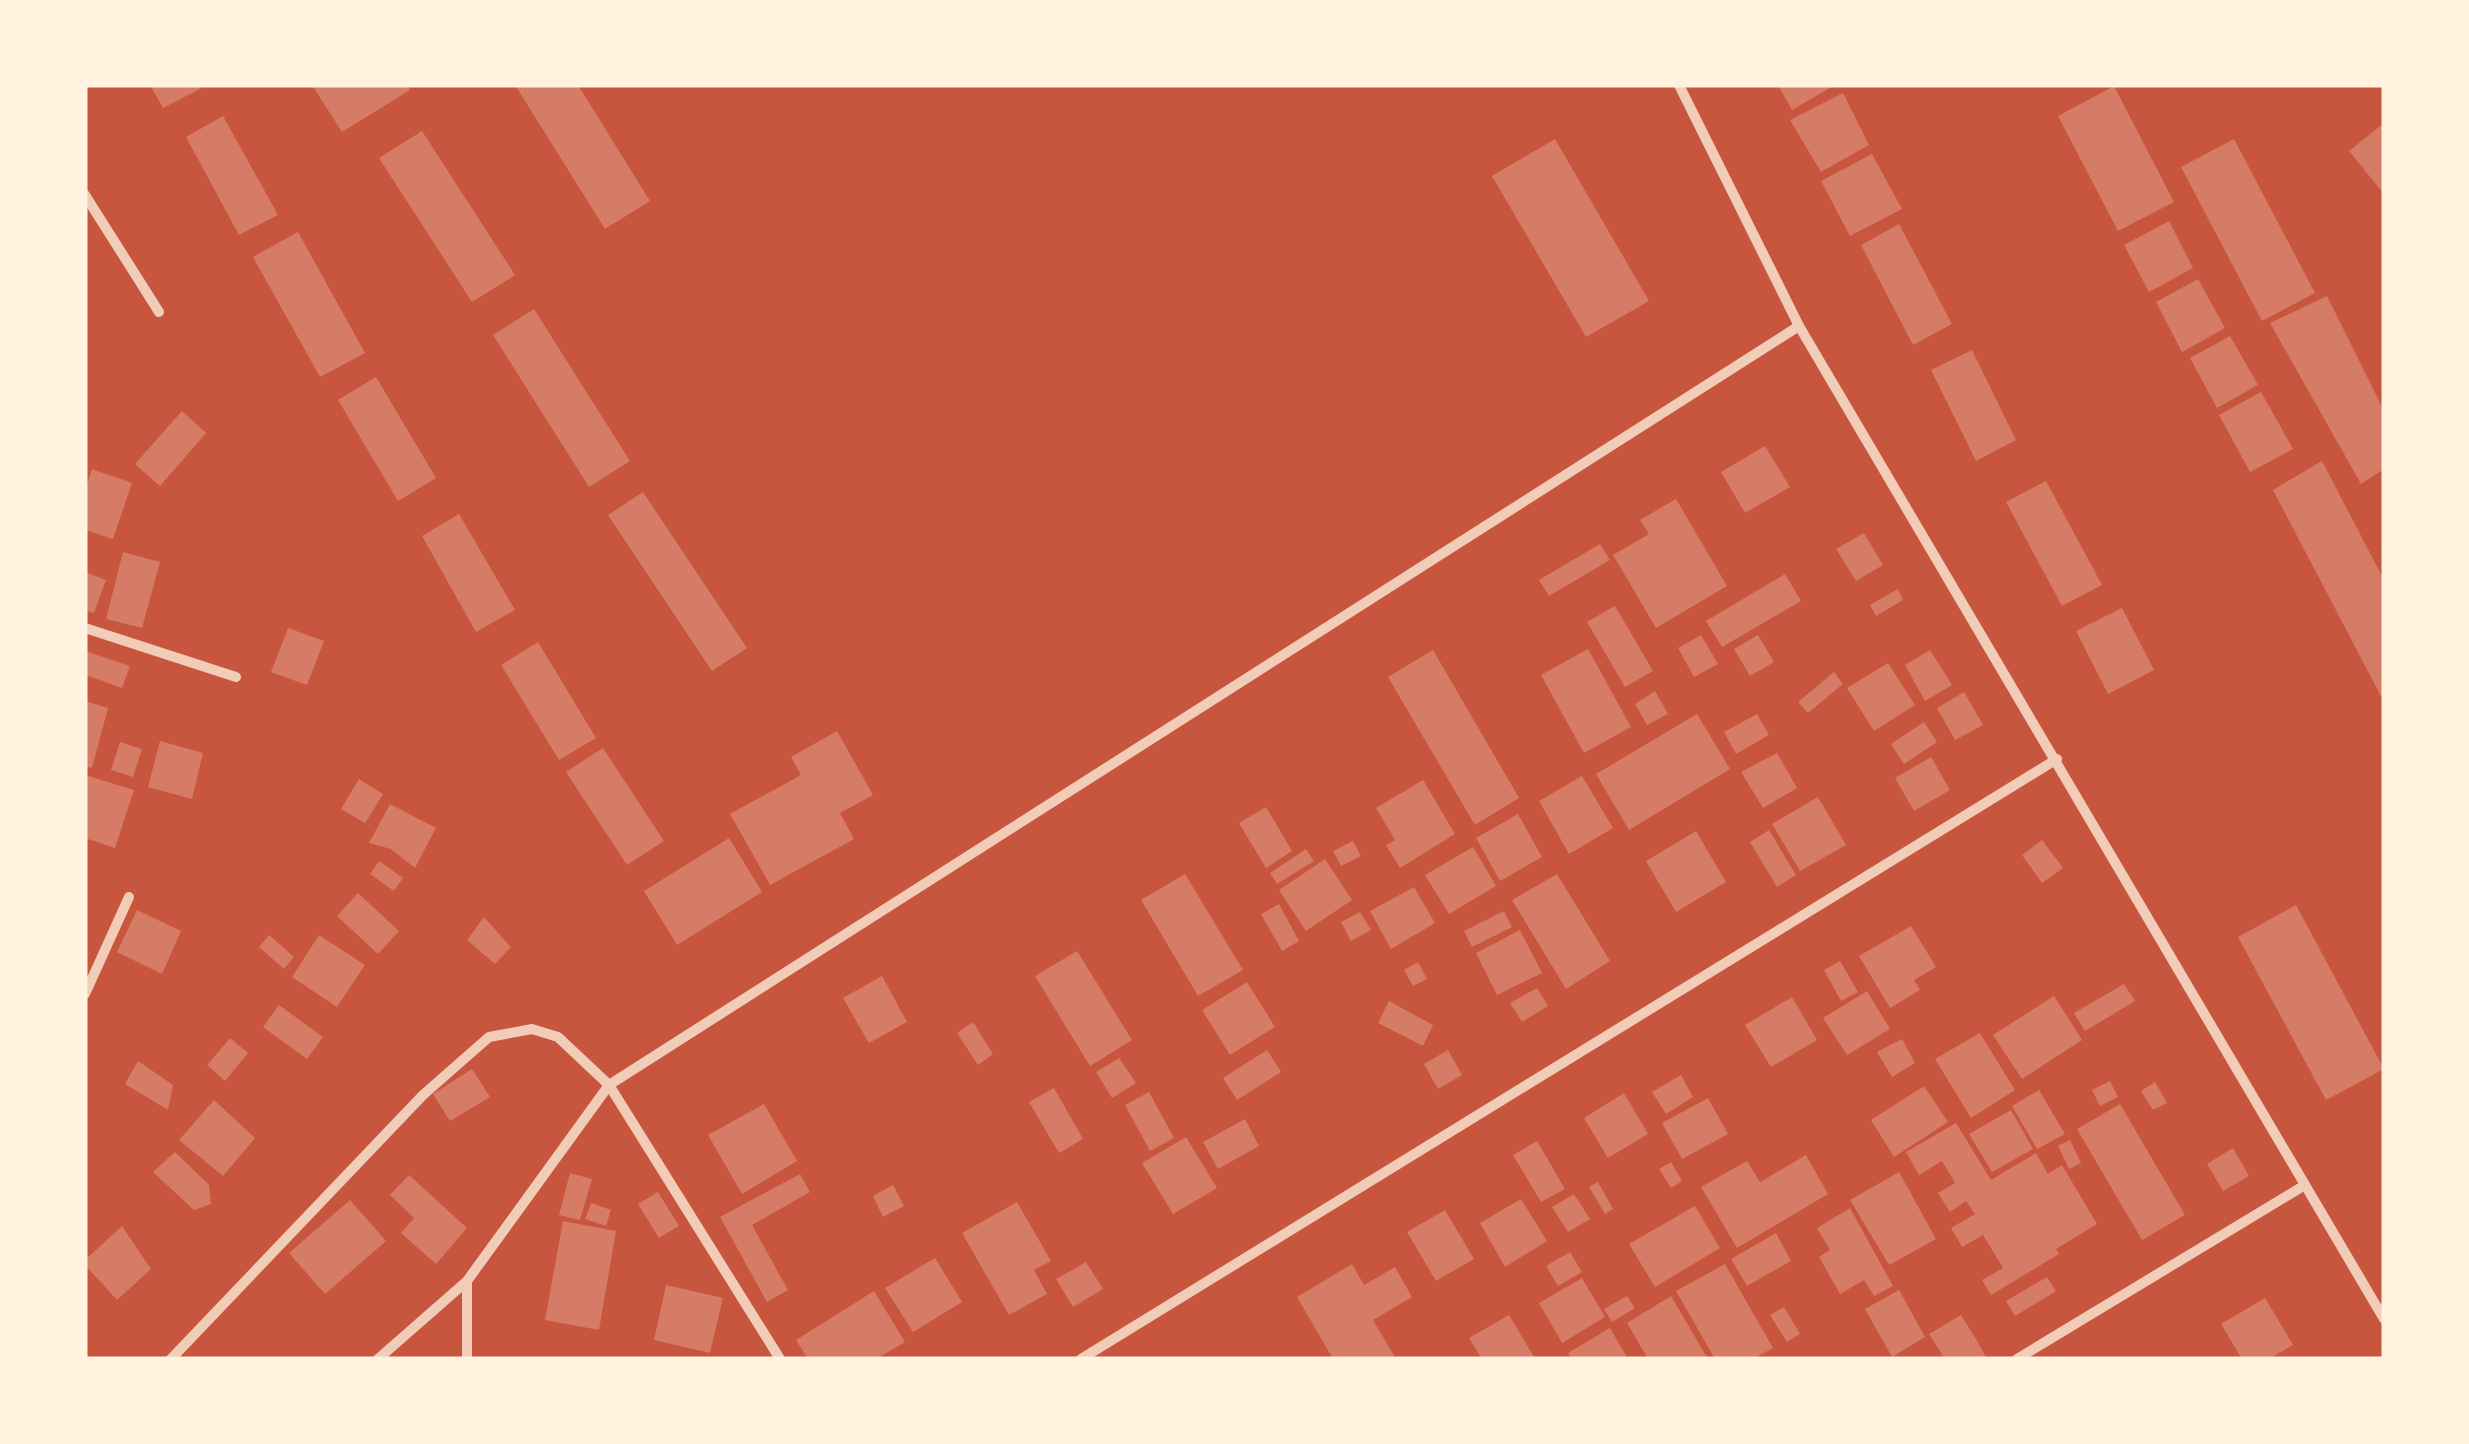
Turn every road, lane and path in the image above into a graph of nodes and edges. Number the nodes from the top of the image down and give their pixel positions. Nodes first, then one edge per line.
1 (1679, 85) edge
2 (85, 195) edge
3 (160, 312) dead end
4 (1799, 326) junction
5 (85, 628) edge
6 (236, 677) dead end
7 (2057, 759) junction
8 (129, 897) dead end
9 (85, 994) edge
10 (608, 1085) junction
11 (2305, 1185) junction
12 (467, 1281) junction
13 (2384, 1319) edge
14 (171, 1359) edge
15 (378, 1359) edge
16 (467, 1359) edge
17 (780, 1359) edge
18 (1081, 1359) edge
19 (2017, 1359) edge

1 - 4 street
2 - 3 street
4 - 7 street
4 - 10 street
5 - 6 street
7 - 11 street
7 - 18 street
8 - 9 street
10 - 12 street
10 - 14 street
10 - 17 street
11 - 13 street
11 - 19 street
12 - 15 street
12 - 16 street

